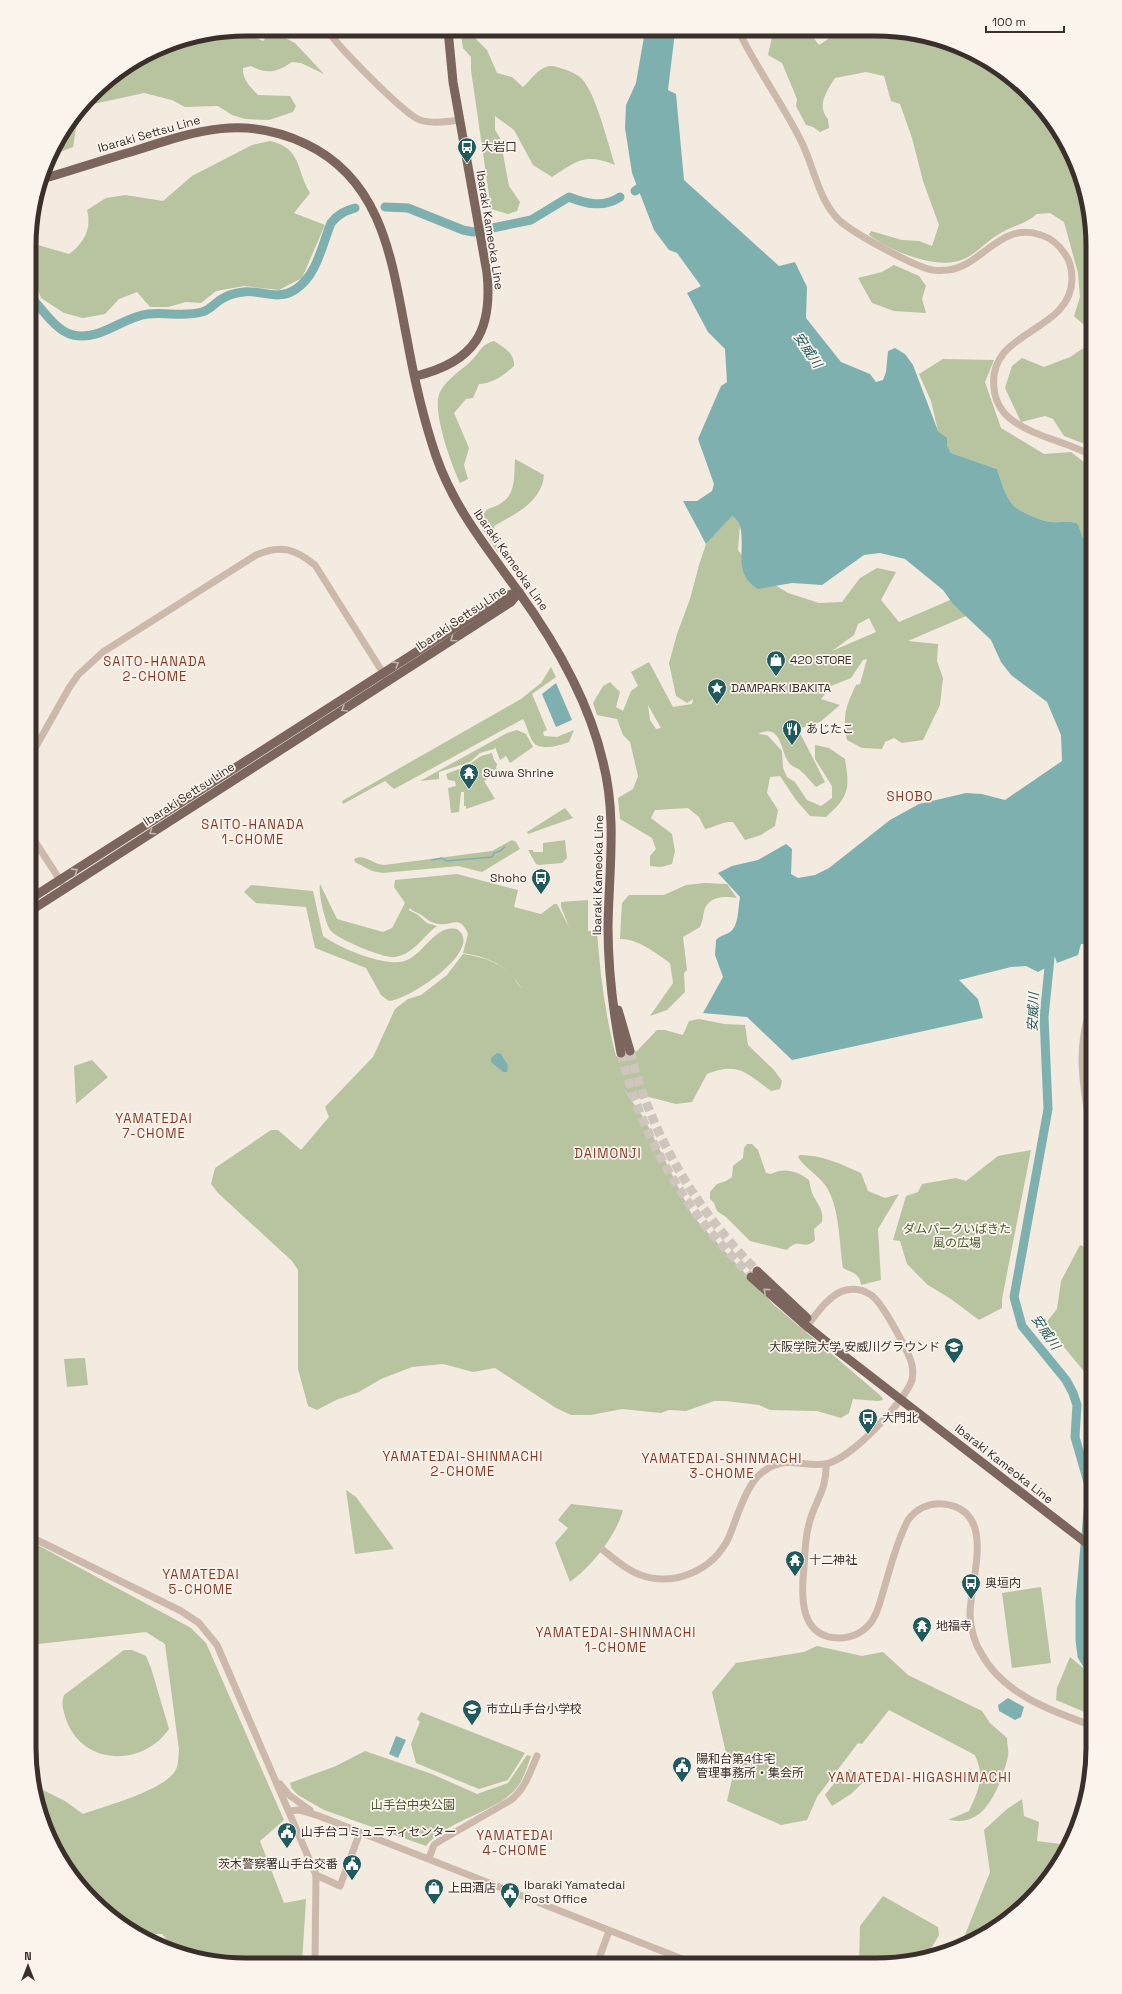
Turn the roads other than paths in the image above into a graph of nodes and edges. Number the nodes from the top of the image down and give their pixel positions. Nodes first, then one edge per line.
1 (332, 36) edge
2 (449, 36) edge
3 (742, 36) edge
4 (459, 120) junction
5 (47, 178) edge
6 (416, 376) junction
7 (1086, 453) edge
8 (519, 592) junction
9 (383, 672) junction
10 (388, 681) junction
11 (36, 746) edge
12 (36, 843) edge
13 (60, 880) junction
14 (65, 888) junction
15 (36, 895) edge
16 (36, 907) edge
17 (1086, 1021) edge
18 (626, 1052) tunnel mouth
19 (1086, 1096) edge
20 (754, 1274) tunnel mouth
21 (804, 1324) junction
22 (904, 1402) junction
23 (826, 1464) junction
24 (36, 1539) edge
25 (1086, 1543) edge
26 (603, 1550) dead end
27 (1086, 1724) edge
28 (537, 1756) dead end
29 (276, 1779) junction
30 (289, 1811) junction
31 (318, 1816) junction
32 (360, 1832) junction
33 (429, 1858) junction
34 (316, 1875) junction
35 (609, 1931) junction
36 (315, 1958) edge
37 (599, 1958) edge
38 (679, 1958) edge

1 - 4 street
2 - 4 main road, Ibaraki Kameoka Line
3 - 7 street
4 - 6 main road, Ibaraki Kameoka Line
5 - 6 main road, Ibaraki Settsu Line
6 - 8 main road, Ibaraki Kameoka Line
9 -> 8 main road, Ibaraki Settsu Line
8 -> 10 main road, Ibaraki Settsu Line
8 - 18 main road, Ibaraki Kameoka Line
9 - 10 street
9 - 11 street
13 -> 9 main road, Ibaraki Settsu Line
10 -> 14 main road, Ibaraki Settsu Line
12 - 13 street
13 - 14 street
13 - 15 main road, Ibaraki Settsu Line
14 - 16 main road, Ibaraki Settsu Line
17 - 19 street
20 - 21 main road, Ibaraki Kameoka Line
21 - 22 main road, Ibaraki Kameoka Line, bridge
21 - 22 street
22 - 23 street
22 - 25 main road, Ibaraki Kameoka Line
23 - 26 street
23 - 27 street
24 - 29 street
28 - 33 street
29 - 30 street
29 - 31 street
30 - 31 street
30 - 34 street
31 - 32 street
32 - 33 street
32 - 34 street
33 - 35 street
34 - 36 street
35 - 37 street
35 - 38 street

